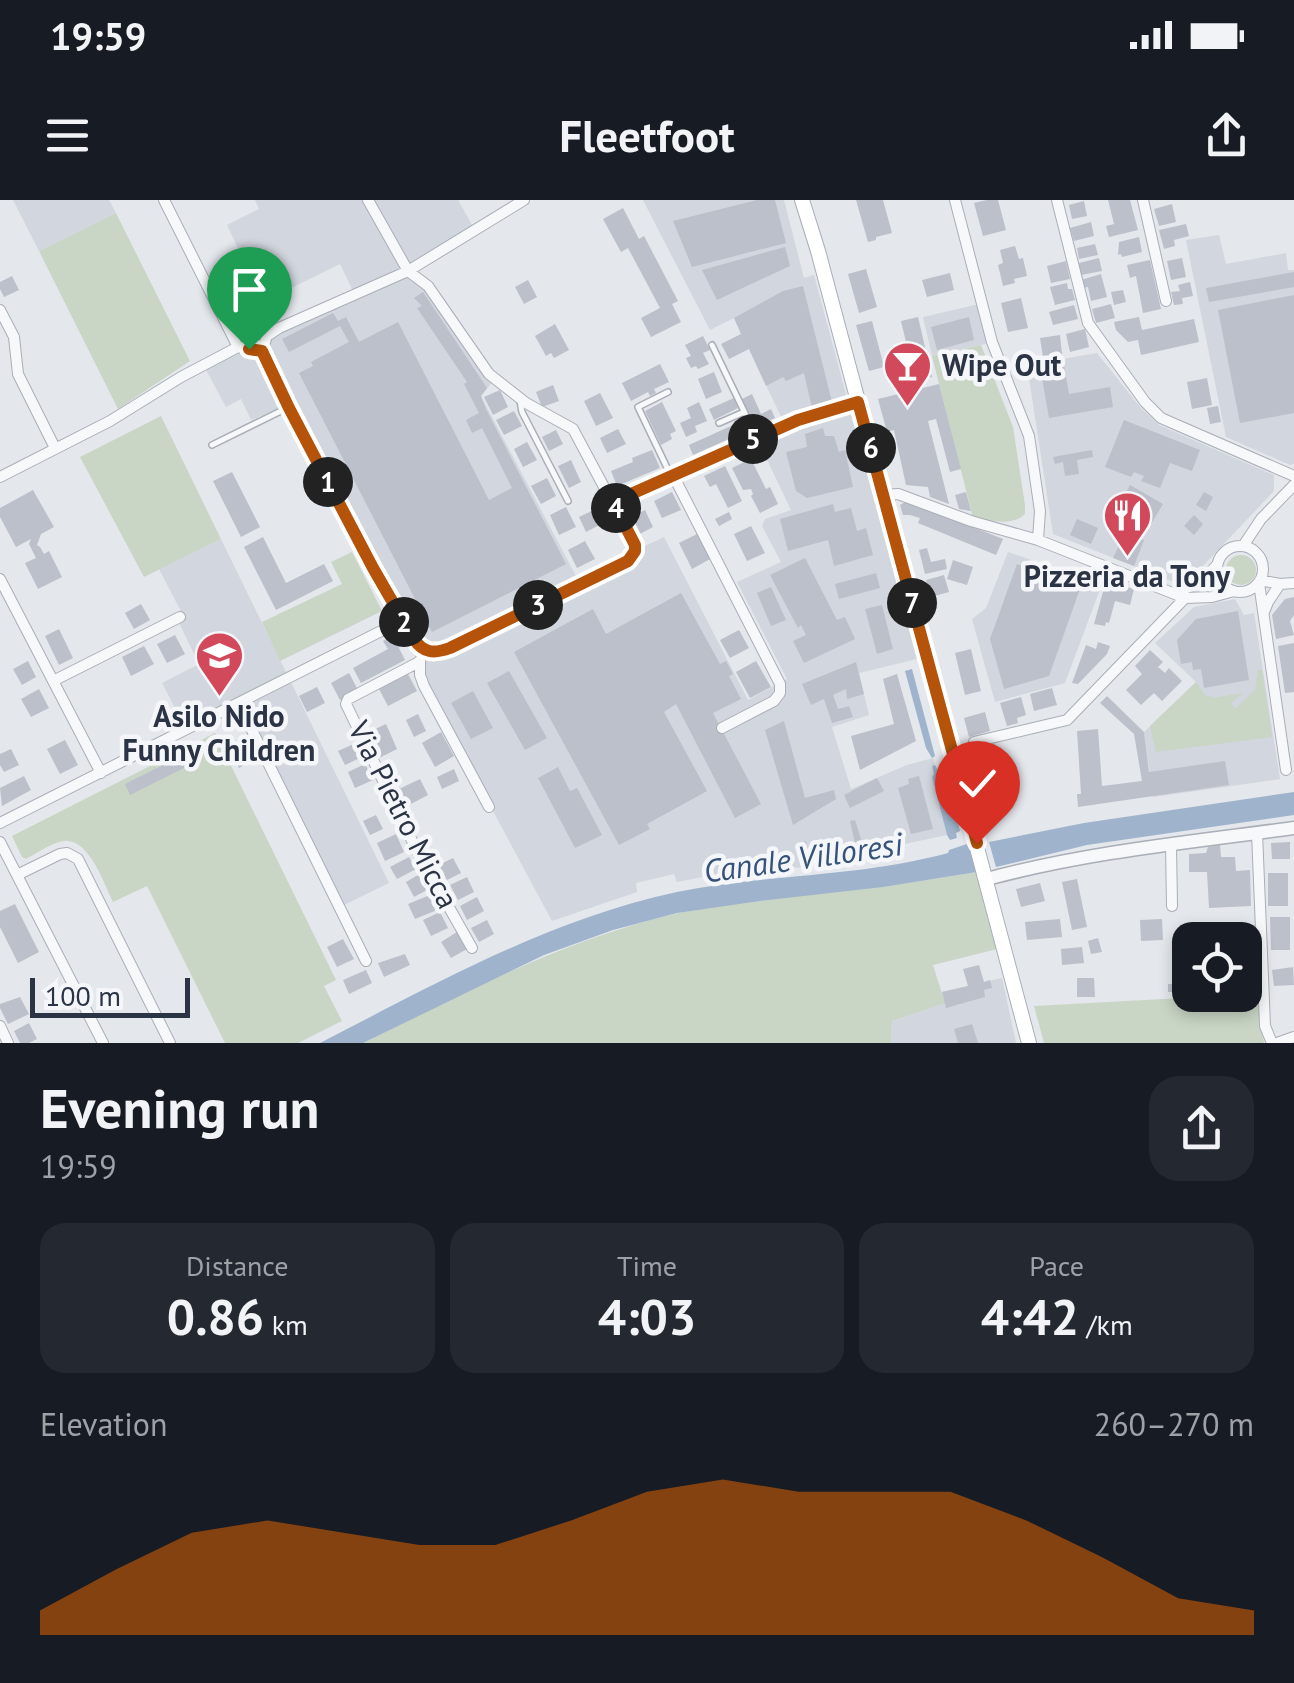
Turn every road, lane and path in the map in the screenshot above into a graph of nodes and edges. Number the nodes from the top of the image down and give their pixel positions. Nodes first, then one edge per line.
1 (164, 200) edge
2 (368, 200) edge
3 (524, 200) edge
4 (802, 200) edge
5 (955, 200) edge
6 (1056, 200) edge
7 (1144, 200) edge
8 (408, 271) junction
9 (1166, 301) dead end
10 (0, 310) edge
11 (712, 344) dead end
12 (238, 347) junction
13 (262, 351) junction
14 (668, 392) dead end
15 (519, 398) junction
16 (858, 402) junction
17 (289, 408) junction
18 (744, 412) junction
19 (719, 424) dead end
20 (756, 438) junction
21 (212, 446) dead end
22 (56, 448) junction
23 (672, 475) junction
24 (1294, 476) edge
25 (0, 478) edge
26 (1294, 486) edge
27 (883, 495) junction
28 (568, 502) dead end
29 (613, 502) junction
30 (1038, 540) junction
31 (1243, 546) junction
32 (1218, 564) junction
33 (0, 579) edge
34 (1260, 579) junction
35 (1288, 583) edge
36 (1240, 591) junction
37 (1180, 595) junction
38 (1264, 613) junction
39 (180, 618) dead end
40 (403, 620) junction
41 (422, 649) junction
42 (419, 662) junction
43 (54, 680) junction
44 (239, 704) junction
45 (722, 728) dead end
46 (974, 742) dead end
47 (1286, 770) dead end
48 (101, 772) junction
49 (489, 807) dead end
50 (0, 823) edge
51 (1294, 828) edge
52 (1258, 832) junction
53 (0, 842) edge
54 (1171, 844) junction
55 (17, 875) junction
56 (985, 875) junction
57 (1172, 906) dead end
58 (472, 948) dead end
59 (366, 961) dead end
60 (0, 1026) edge
61 (1294, 1038) edge
62 (8, 1043) edge
63 (103, 1043) edge
64 (170, 1043) edge
65 (1029, 1043) edge
66 (1274, 1043) edge

1 - 12 street
2 - 8 street
3 - 8 street
4 - 16 main road
5 - 30 street
6 - 24 street
7 - 9 street
8 - 13 street
8 - 15 street
10 - 22 street
11 - 18 lane
12 - 13 street
12 - 22 street
13 - 17 street
14 - 23 lane
15 - 28 lane
15 - 29 street
16 - 20 street
16 - 27 main road
17 - 21 lane
17 - 40 street
18 - 19 lane
18 - 20 lane
20 - 23 street
22 - 25 street
23 - 29 street
23 - 45 street
26 - 31 street
27 - 30 street
27 - 56 main road
29 - 41 street
30 - 37 street
31 - 32 street
31 - 34 street
32 - 36 street
32 - 37 street
33 - 43 street
34 - 35 street
34 - 36 street
34 - 38 street
35 - 38 street
36 - 37 street
36 - 38 street
37 - 46 street
38 - 47 street
39 - 43 street
40 - 41 street
40 - 44 street
41 - 42 street
42 - 49 street
42 - 58 street, Via Pietro Micca
43 - 48 street
44 - 48 street
44 - 59 street
48 - 50 street
51 - 52 street
52 - 54 street
52 - 66 street
53 - 55 street
54 - 56 street
54 - 57 street
55 - 63 street
55 - 64 street
56 - 65 main road
60 - 62 street
61 - 66 street

